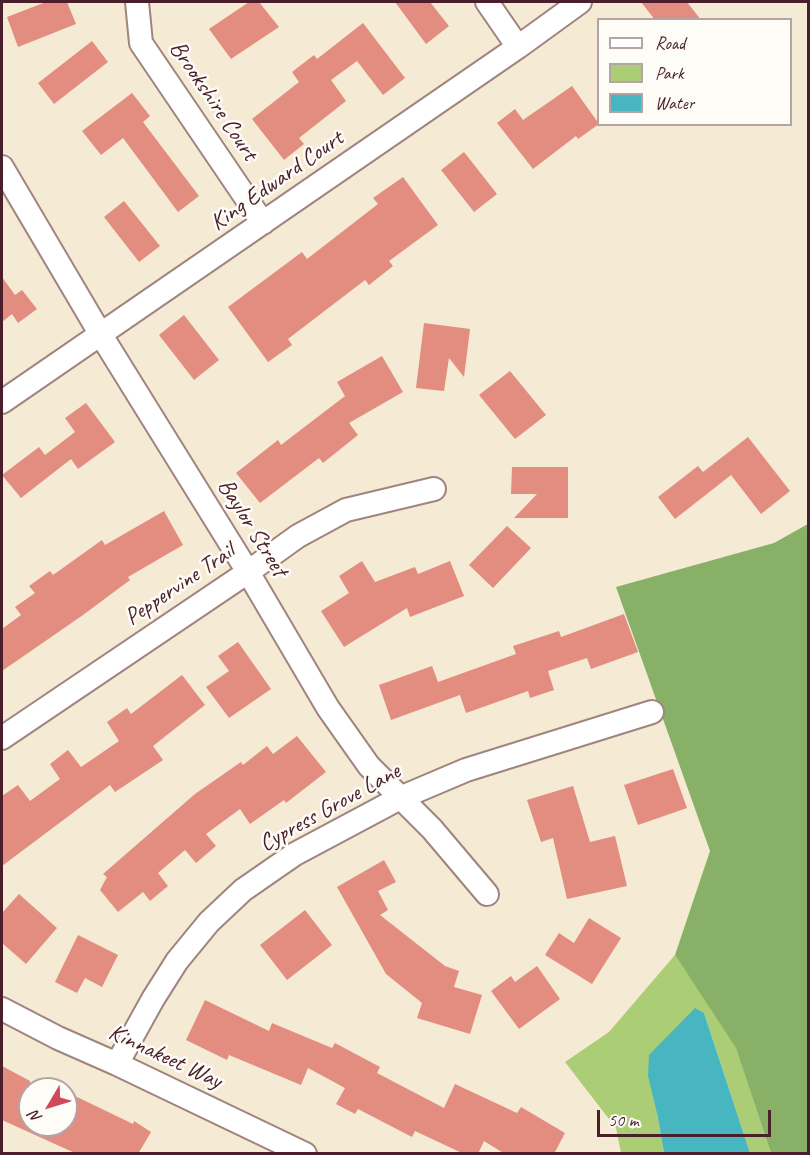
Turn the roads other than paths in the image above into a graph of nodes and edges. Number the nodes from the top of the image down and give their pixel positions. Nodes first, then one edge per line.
1 (137, 2) edge
2 (487, 2) edge
3 (580, 2) edge
4 (518, 47) junction
5 (2, 167) edge
6 (263, 223) junction
7 (101, 335) junction
8 (2, 402) edge
9 (434, 489) dead end
10 (248, 572) junction
11 (652, 712) dead end
12 (2, 738) edge
13 (400, 798) junction
14 (487, 894) dead end
15 (2, 1009) edge
16 (117, 1064) junction
17 (305, 1154) edge

1 - 6 street, Brookshire Court
2 - 4 street
3 - 4 street, King Edward Court
4 - 6 street, King Edward Court
5 - 7 street, Baylor Street
6 - 7 street, King Edward Court
7 - 8 street, King Edward Court
7 - 10 street, Baylor Street
9 - 10 street, Peppervine Trail
10 - 12 street, Peppervine Trail
10 - 13 street, Baylor Street
11 - 13 street, Cypress Grove Lane
13 - 14 street, Baylor Street
13 - 16 street, Cypress Grove Lane
15 - 16 street, Kinnakeet Way
16 - 17 street, Kinnakeet Way

